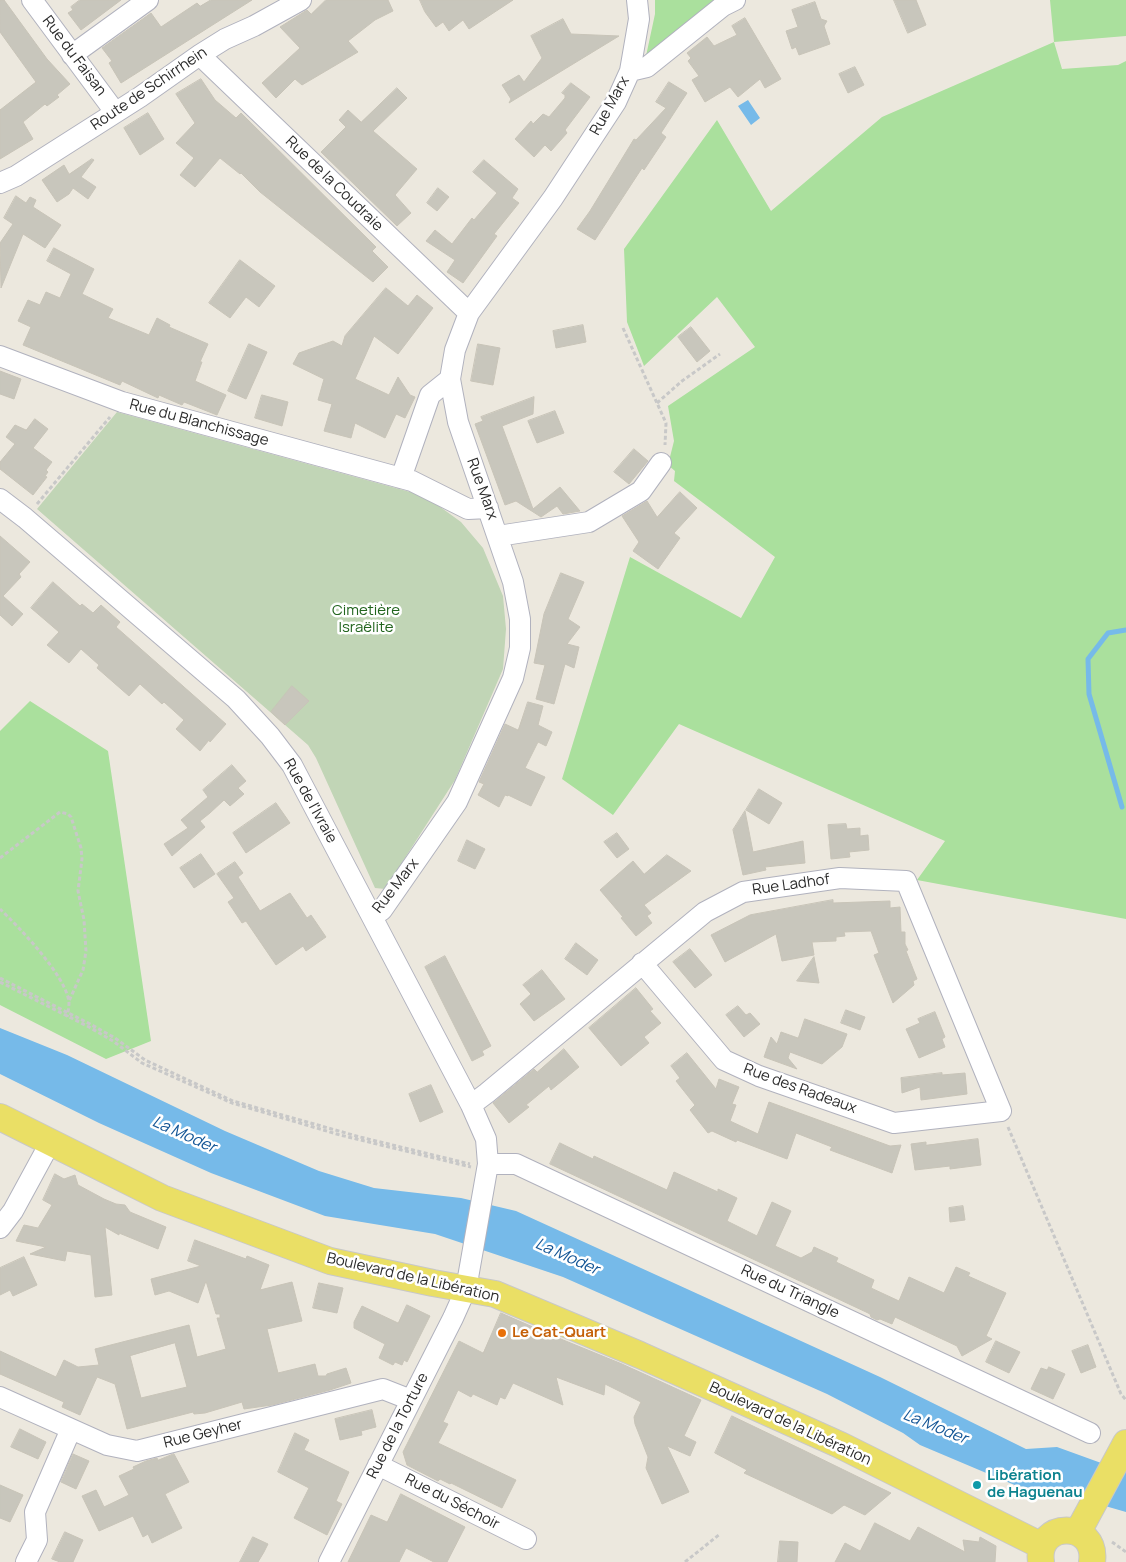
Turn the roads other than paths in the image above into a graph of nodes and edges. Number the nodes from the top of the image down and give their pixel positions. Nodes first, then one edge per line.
1 (32, 0) edge
2 (148, 0) edge
3 (301, 0) edge
4 (637, 0) edge
5 (735, 0) edge
6 (72, 54) junction
7 (201, 54) junction
8 (630, 71) junction
9 (116, 112) junction
10 (0, 182) edge
11 (469, 312) junction
12 (0, 356) edge
13 (450, 379) junction
14 (661, 463) road end
15 (402, 478) junction
16 (0, 499) edge
17 (488, 508) junction
18 (498, 536) junction
19 (372, 917) junction
20 (642, 963) junction
21 (471, 1104) junction
22 (1001, 1110) joint
23 (0, 1117) edge
24 (50, 1143) junction
25 (482, 1170) junction
26 (0, 1228) edge
27 (473, 1255) joint
28 (466, 1289) junction
29 (0, 1397) edge
30 (411, 1400) junction
31 (71, 1429) junction
32 (1090, 1433) dead end
33 (1120, 1453) edge
34 (378, 1465) junction
35 (1084, 1522) junction
36 (526, 1539) dead end
37 (1041, 1554) edge
38 (26, 1562) edge
39 (329, 1562) edge
40 (1093, 1562) edge

1 - 6 street, Rue du Faisan
2 - 6 street
3 - 7 street, Route de Schirrhein
4 - 8 street, Rue Marx
5 - 8 street, Rue Marx
6 - 9 street, Rue du Faisan
7 - 9 street, Route de Schirrhein
7 - 11 street, Rue de la Coudraie
8 - 11 street, Rue Marx
9 - 10 street, Route de Schirrhein
11 - 13 street, Rue Marx
12 - 15 street, Rue du Blanchissage
13 - 15 street
13 - 17 street, Rue Marx
14 - 18 street
15 - 17 street, Rue du Blanchissage
16 - 19 street, Rue de l'Ivraie
17 - 18 street, Rue Marx
18 - 19 street, Rue Marx
19 - 21 street, Rue de l'Ivraie
20 - 21 street, Rue Ladhof
20 - 22 street, Rue des Radeaux
20 - 22 street, Rue Ladhof
21 - 25 street, Rue de l'Ivraie
23 - 24 main road, Boulevard de la Libération
24 - 26 street
24 - 28 main road, Boulevard de la Libération
25 - 27 street, Rue de l'Ivraie
25 - 32 street, Rue du Triangle
27 - 28 street, Rue de la Torture
28 - 30 street, Rue de la Torture
28 - 37 main road, Boulevard de la Libération
29 - 31 street, Rue Geyher
30 - 31 street, Rue Geyher
30 - 34 street, Rue de la Torture
31 - 38 street
33 - 35 main road
34 - 36 street, Rue du Séchoir
34 - 39 street, Rue de la Torture
35 - 37 main road
35 - 40 main road

